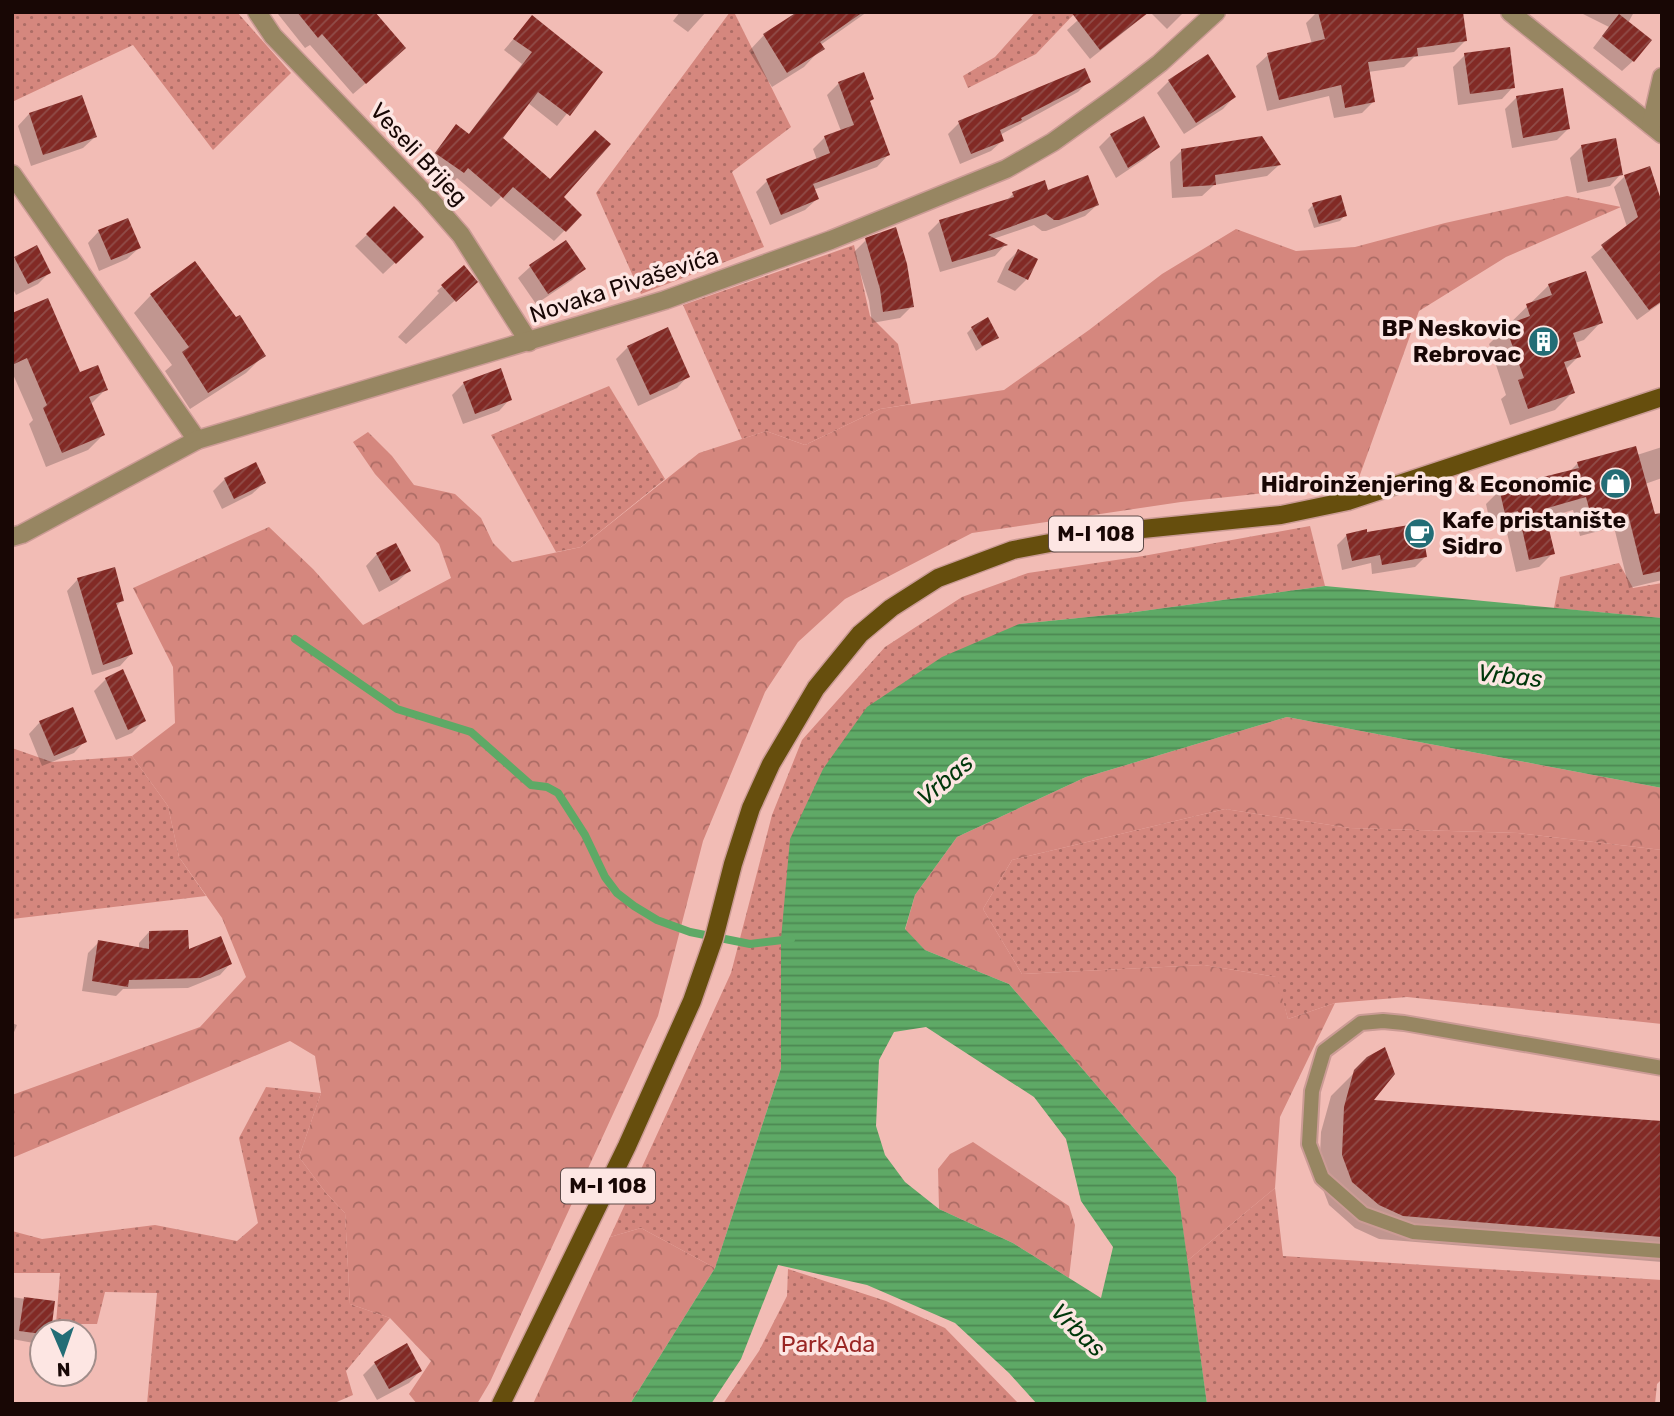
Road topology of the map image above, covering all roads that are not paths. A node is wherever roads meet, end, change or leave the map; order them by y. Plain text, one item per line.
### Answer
1 (257, 12) edge
2 (1216, 12) edge
3 (1510, 12) edge
4 (1662, 77) edge
5 (1656, 129) edge
6 (12, 174) edge
7 (529, 342) junction
8 (1662, 397) edge
9 (197, 440) junction
10 (12, 537) edge
11 (1662, 1068) edge
12 (1662, 1251) edge
13 (501, 1404) edge

1 - 7 street, Veseli Brijeg
2 - 7 street, Novaka Pivaševića
3 - 5 street
4 - 5 street
6 - 9 street
7 - 9 street, Novaka Pivaševića
8 - 13 main road, M-I 108
9 - 10 street, Novaka Pivaševića
11 - 12 lane

